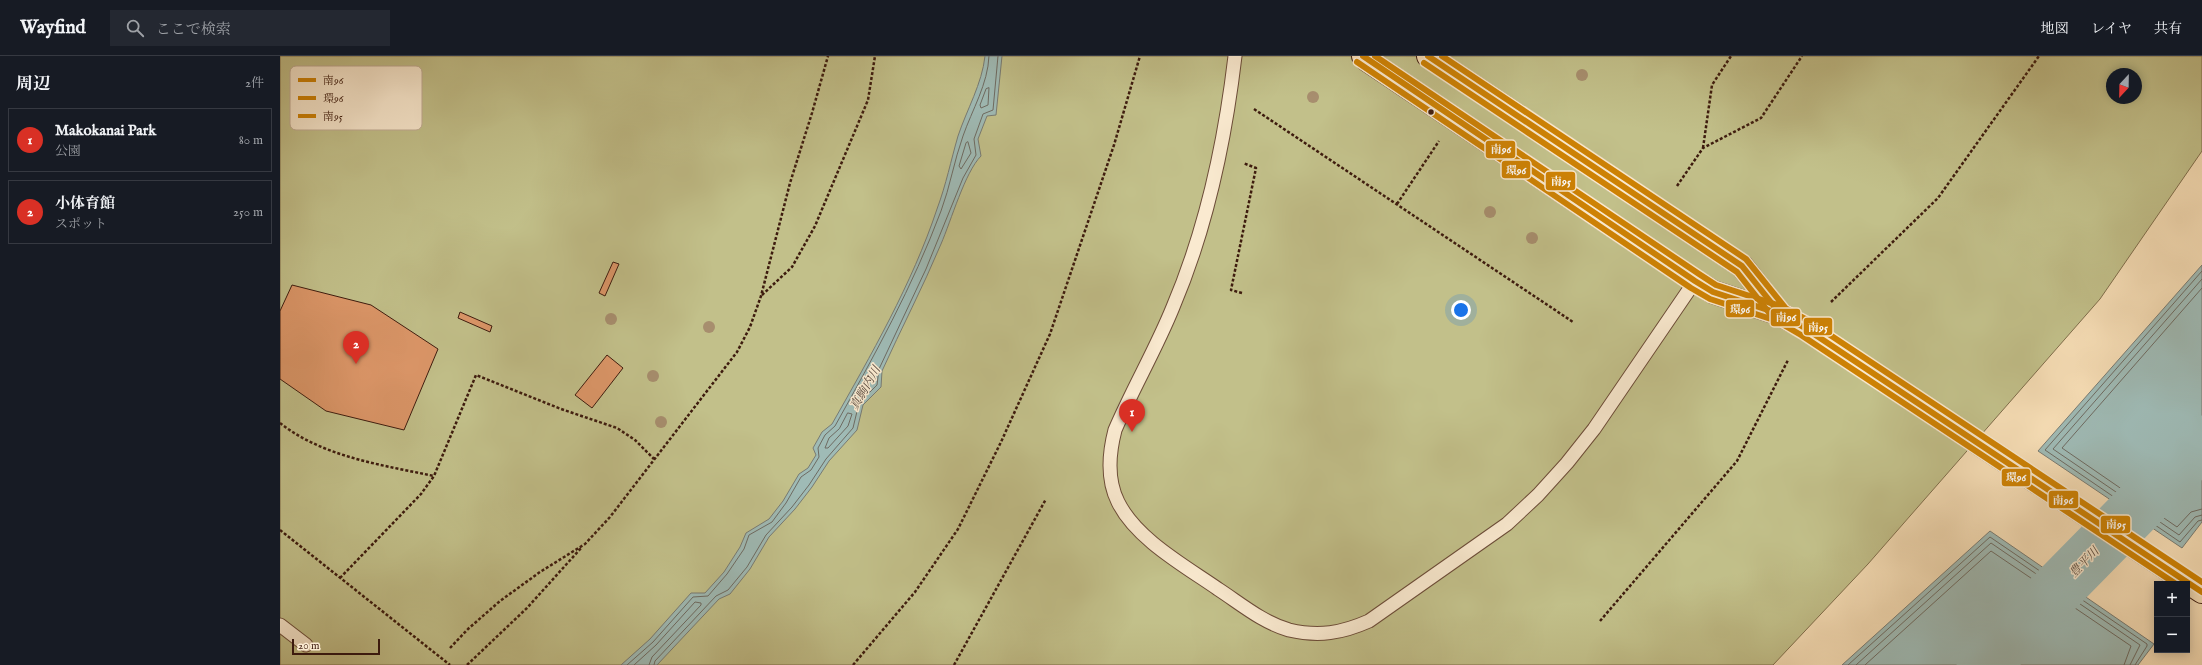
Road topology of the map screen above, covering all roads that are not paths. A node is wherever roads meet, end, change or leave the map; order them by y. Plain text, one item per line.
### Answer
1 (1235, 56) edge
2 (1363, 56) edge
3 (1428, 56) edge
4 (1695, 281) junction
5 (1780, 314) junction
6 (2202, 592) edge
7 (280, 625) edge
8 (306, 645) dead end

1 - 4 lane
2 - 4 main road
3 - 5 main road
4 - 5 main road
5 - 6 main road
7 - 8 lane

